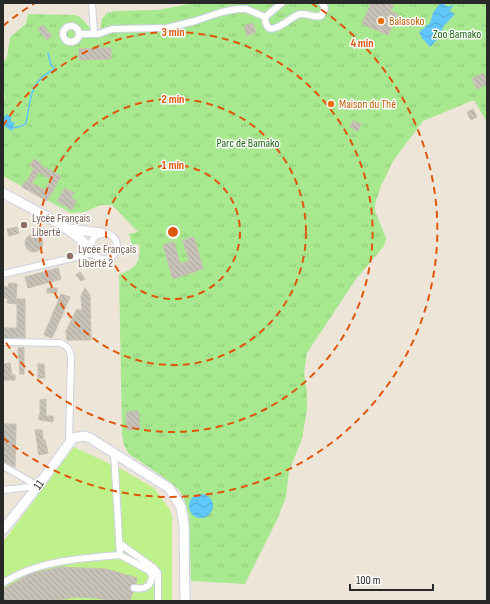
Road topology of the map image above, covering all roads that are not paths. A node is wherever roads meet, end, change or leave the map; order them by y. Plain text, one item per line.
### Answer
1 (92, 3) edge
2 (282, 3) edge
3 (322, 3) edge
4 (265, 17) junction
5 (79, 34) dead end
6 (94, 34) junction
7 (3, 193) edge
8 (66, 229) junction
9 (102, 233) junction
10 (94, 253) junction
11 (3, 274) edge
12 (3, 342) edge
13 (71, 441) junction
14 (114, 453) junction
15 (3, 466) edge
16 (38, 486) junction
17 (3, 490) edge
18 (3, 530) edge
19 (119, 543) junction
20 (120, 555) junction
21 (3, 583) edge
22 (134, 588) dead end
23 (158, 601) edge
24 (185, 601) edge

1 - 6 street
2 - 4 street
3 - 4 street
4 - 6 street
5 - 6 street
7 - 8 street
8 - 9 street
8 - 10 street
9 - 10 street
9 - 10 street
10 - 11 street
12 - 13 street
13 - 14 street
13 - 16 street, 11
14 - 19 street
14 - 24 street
15 - 16 street
16 - 17 street
16 - 18 street, 11
19 - 20 street
19 - 23 street
20 - 21 street
20 - 22 street

